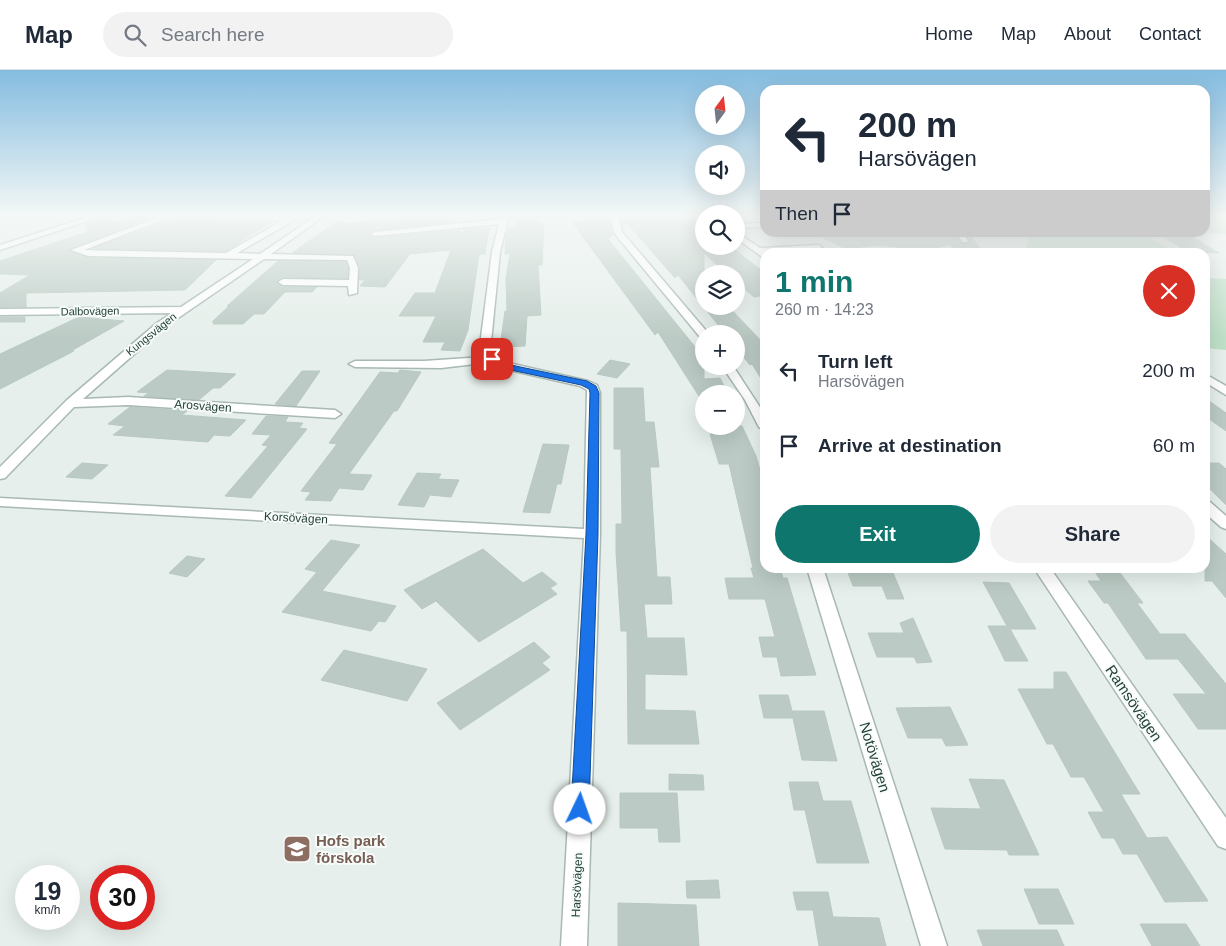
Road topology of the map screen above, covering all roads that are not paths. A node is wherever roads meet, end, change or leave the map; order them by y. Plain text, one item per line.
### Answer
1 (261, 257) edge
2 (301, 257) edge
3 (495, 257) edge
4 (639, 257) edge
5 (283, 282) dead end
6 (352, 283) junction
7 (352, 293) dead end
8 (180, 310) junction
9 (0, 312) edge
10 (696, 325) edge
11 (492, 359) junction
12 (355, 364) dead end
13 (733, 375) edge
14 (1210, 380) edge
15 (1226, 391) edge
16 (71, 403) junction
17 (335, 414) dead end
18 (760, 417) edge
19 (0, 475) edge
20 (0, 502) edge
21 (1210, 510) edge
22 (1226, 524) edge
23 (592, 534) junction
24 (818, 573) edge
25 (1045, 573) edge
26 (1226, 838) edge
27 (574, 946) edge
28 (934, 946) edge

1 - 8 street, Kungsvägen
2 - 6 street
3 - 11 street
4 - 10 street
5 - 6 street
6 - 7 street
8 - 9 street, Dalbovägen
8 - 16 street, Kungsvägen
11 - 12 street
11 - 23 street, Harsövägen
13 - 18 street
14 - 15 street
16 - 17 street, Arosvägen
16 - 19 street, Kungsvägen
20 - 23 street, Korsövägen
21 - 22 street
23 - 27 street, Harsövägen
24 - 28 street, Notövägen
25 - 26 street, Ramsövägen

